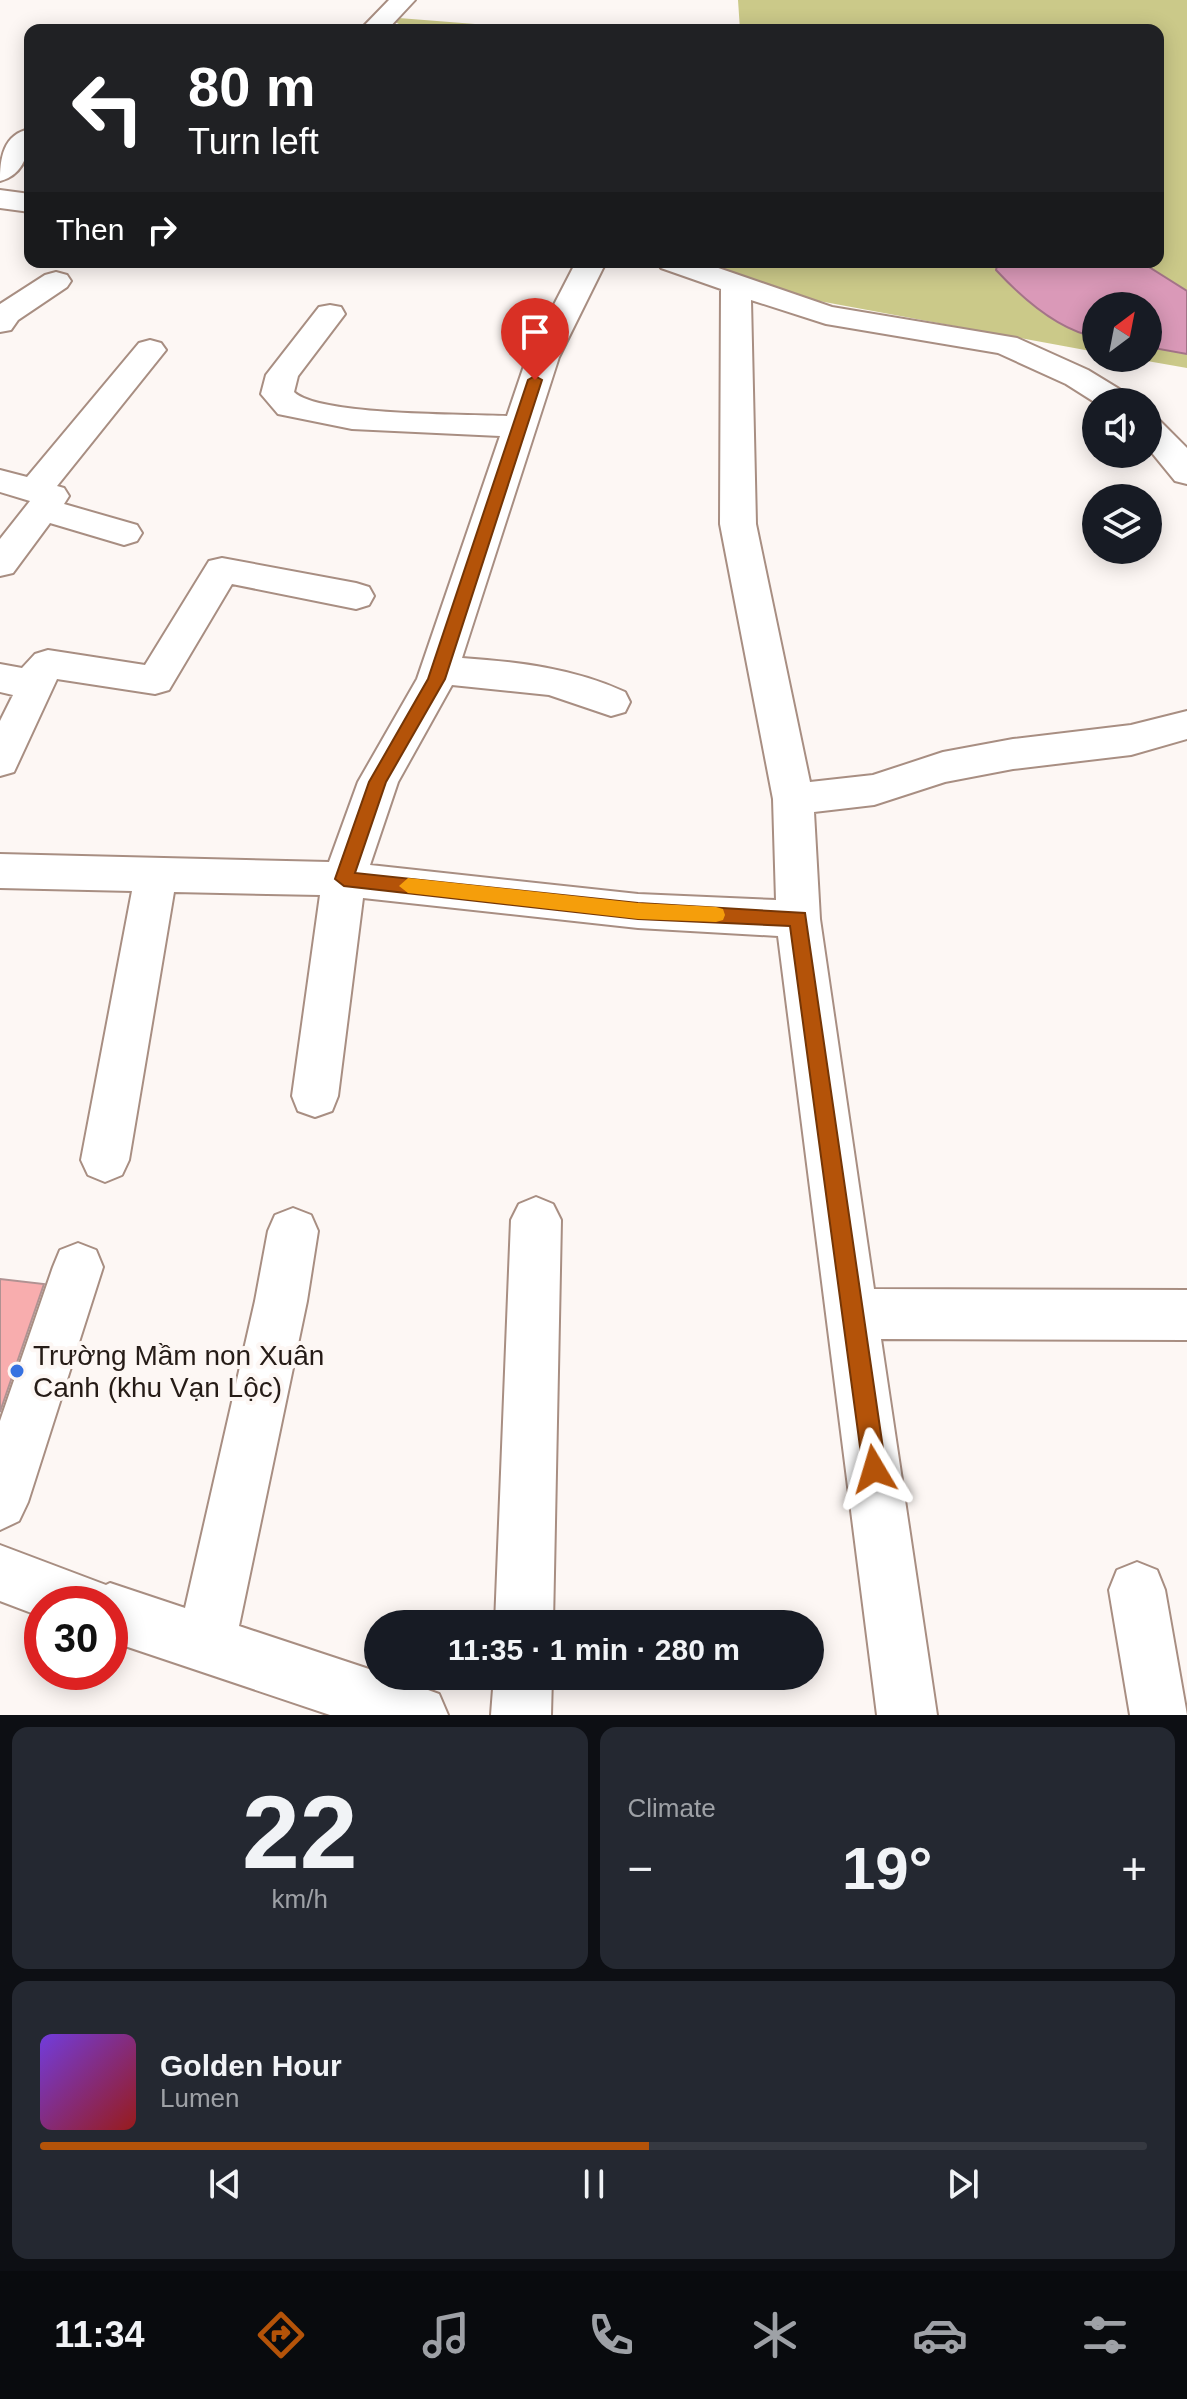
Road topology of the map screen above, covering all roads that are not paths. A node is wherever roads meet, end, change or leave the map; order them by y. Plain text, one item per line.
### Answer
1 (403, 0) edge
2 (379, 24) edge
3 (0, 134) edge
4 (24, 136) edge
5 (24, 144) edge
6 (0, 173) edge
7 (0, 199) edge
8 (24, 202) edge
9 (588, 268) edge
10 (688, 268) edge
11 (56, 281) dead end
12 (736, 286) junction
13 (330, 314) dead end
14 (2, 316) edge
15 (150, 350) dead end
16 (1095, 388) edge
17 (520, 427) junction
18 (1162, 442) edge
19 (1187, 473) edge
20 (0, 481) edge
21 (38, 500) junction
22 (124, 533) dead end
23 (0, 564) edge
24 (356, 596) dead end
25 (439, 670) junction
26 (15, 681) edge
27 (611, 702) dead end
28 (1187, 725) edge
29 (0, 761) edge
30 (793, 799) junction
31 (0, 871) edge
32 (156, 874) junction
33 (344, 879) junction
34 (798, 919) junction
35 (315, 1096) dead end
36 (105, 1160) dead end
37 (536, 1220) dead end
38 (293, 1231) dead end
39 (78, 1267) dead end
40 (854, 1314) junction
41 (1187, 1315) edge
42 (0, 1502) edge
43 (0, 1573) edge
44 (36, 1586) edge
45 (1137, 1590) dead end
46 (524, 1610) edge
47 (128, 1618) edge
48 (206, 1644) junction
49 (522, 1690) edge
50 (418, 1715) edge
51 (521, 1715) edge
52 (907, 1715) edge
53 (1160, 1715) edge

1 - 2 street
3 - 4 street
5 - 6 street
7 - 8 street
9 - 17 street
10 - 12 street
11 - 14 street
12 - 16 street
12 - 30 street
13 - 17 street
15 - 21 street
17 - 25 street
18 - 19 street
20 - 21 street
21 - 22 street
21 - 23 street
24 - 26 street
25 - 27 street
25 - 33 street
26 - 29 street
28 - 30 street
30 - 34 street
31 - 32 street
32 - 33 street
32 - 36 street
33 - 34 street
33 - 35 street
34 - 40 street
37 - 46 street
38 - 48 street
39 - 42 street
40 - 41 street
40 - 52 street
43 - 44 street
45 - 53 street
47 - 48 street
48 - 50 street
49 - 51 street

